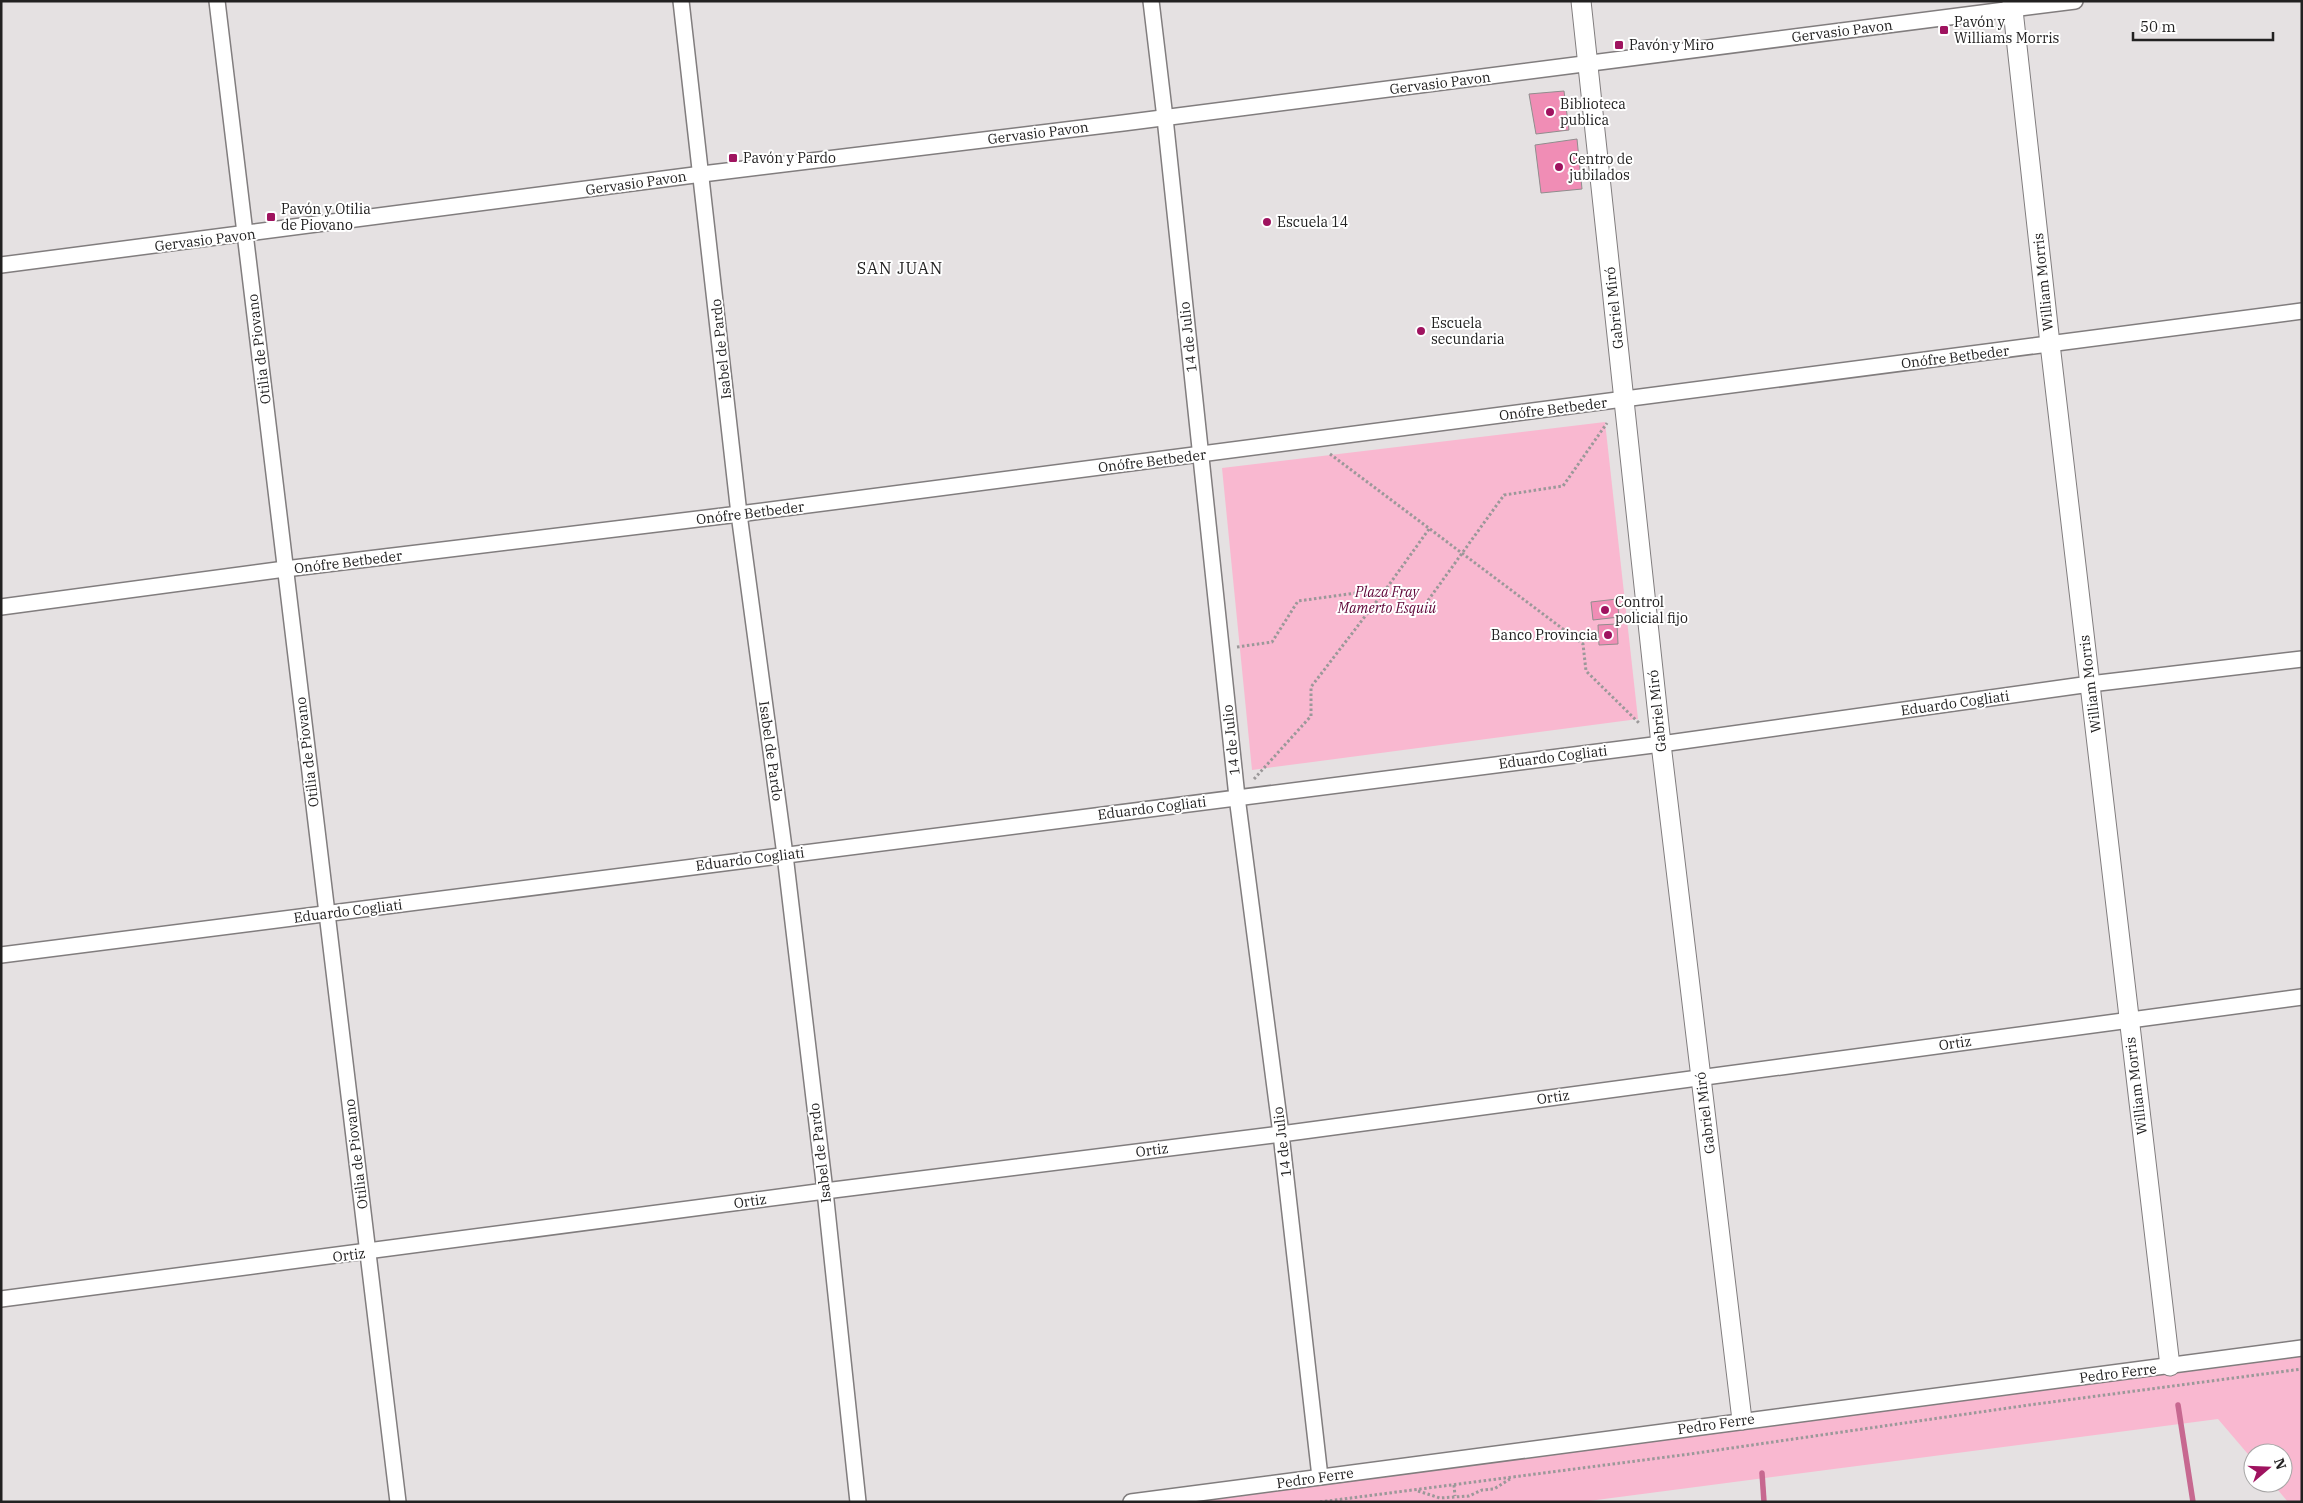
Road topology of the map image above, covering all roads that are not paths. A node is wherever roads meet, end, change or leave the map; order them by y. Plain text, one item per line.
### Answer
1 (217, 1) edge
2 (681, 1) edge
3 (1151, 1) edge
4 (1580, 1) edge
5 (2075, 1) edge
6 (2013, 5) edge
7 (1587, 64) junction
8 (1165, 118) junction
9 (702, 174) junction
10 (245, 235) junction
11 (1, 266) edge
12 (2302, 311) edge
13 (2050, 344) junction
14 (1624, 400) junction
15 (1201, 455) junction
16 (739, 514) junction
17 (285, 569) junction
18 (1, 607) edge
19 (2302, 659) edge
20 (2090, 684) junction
21 (1660, 744) junction
22 (1237, 797) junction
23 (785, 855) junction
24 (327, 914) junction
25 (1, 955) edge
26 (2302, 997) edge
27 (2128, 1019) junction
28 (1701, 1078) junction
29 (1281, 1134) junction
30 (825, 1191) junction
31 (368, 1252) junction
32 (1, 1299) edge
33 (2302, 1348) edge
34 (2170, 1366) junction
35 (1742, 1420) junction
36 (1320, 1477) junction
37 (398, 1502) edge
38 (858, 1502) edge
39 (1131, 1502) edge

1 - 10 street, Otilia de Piovano
2 - 9 street, Isabel de Pardo
3 - 8 street, 14 de Julio
4 - 7 street, Gabriel Miró
5 - 6 street, Gervasio Pavon
6 - 7 street, Gervasio Pavon
6 - 13 street, William Morris
7 - 8 street, Gervasio Pavon
7 - 14 street, Gabriel Miró
8 - 9 street, Gervasio Pavon
8 - 15 street, 14 de Julio
9 - 10 street, Gervasio Pavon
9 - 16 street, Isabel de Pardo
10 - 11 street, Gervasio Pavon
10 - 17 street, Otilia de Piovano
12 - 13 street, Onófre Betbeder
13 - 14 street, Onófre Betbeder
13 - 20 street, William Morris
14 - 15 street, Onófre Betbeder
14 - 21 street, Gabriel Miró
15 - 16 street, Onófre Betbeder
15 - 22 street, 14 de Julio
16 - 17 street, Onófre Betbeder
16 - 23 street, Isabel de Pardo
17 - 18 street, Onófre Betbeder
17 - 24 street, Otilia de Piovano
19 - 20 street, Eduardo Cogliati
20 - 21 street, Eduardo Cogliati
20 - 27 street, William Morris
21 - 22 street, Eduardo Cogliati
21 - 28 street, Gabriel Miró
22 - 23 street, Eduardo Cogliati
22 - 29 street, 14 de Julio
23 - 24 street, Eduardo Cogliati
23 - 30 street, Isabel de Pardo
24 - 25 street, Eduardo Cogliati
24 - 31 street, Otilia de Piovano
26 - 27 street, Ortiz
27 - 28 street, Ortiz
27 - 34 street, William Morris
28 - 29 street, Ortiz
28 - 35 street, Gabriel Miró
29 - 30 street, Ortiz
29 - 36 street, 14 de Julio
30 - 31 street, Ortiz
30 - 38 street, Isabel de Pardo
31 - 32 street, Ortiz
31 - 37 street, Otilia de Piovano
33 - 34 street, Pedro Ferre
34 - 35 street, Pedro Ferre
35 - 36 street, Pedro Ferre
36 - 39 street, Pedro Ferre

